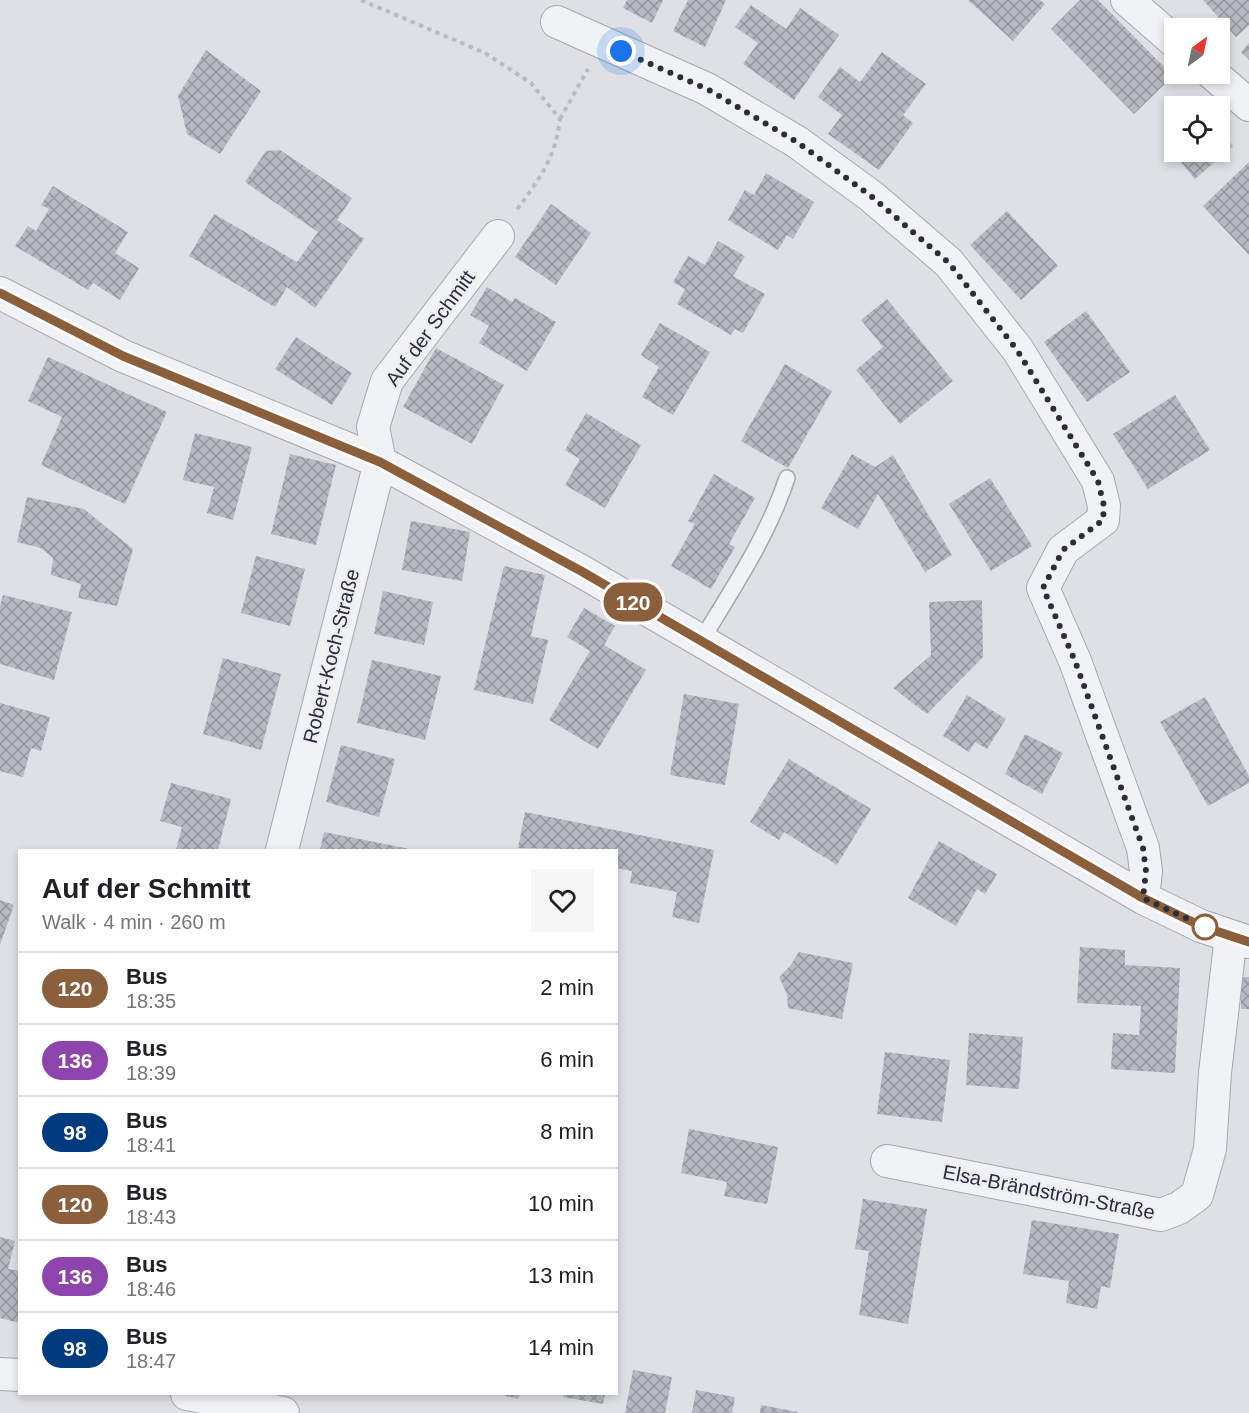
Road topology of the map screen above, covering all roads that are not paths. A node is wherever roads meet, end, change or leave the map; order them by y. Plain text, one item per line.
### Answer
1 (1127, 0) edge
2 (557, 22) dead end
3 (1164, 32) edge
4 (1225, 84) edge
5 (1249, 105) edge
6 (498, 236) road end
7 (0, 293) edge
8 (380, 462) junction
9 (787, 478) dead end
10 (701, 642) junction
11 (282, 849) edge
12 (1143, 898) junction
13 (1240, 939) edge
14 (887, 1161) dead end
15 (0, 1374) edge
16 (18, 1375) edge
17 (193, 1395) edge
18 (283, 1413) edge

1 - 3 street
2 - 12 street
4 - 5 street
6 - 8 street, Auf der Schmitt
7 - 8 street
8 - 10 street
8 - 11 street, Robert-Koch-Straße
9 - 10 lane
10 - 12 street
12 - 13 street
13 - 14 street, Elsa-Brändström-Straße
15 - 16 street
17 - 18 street

